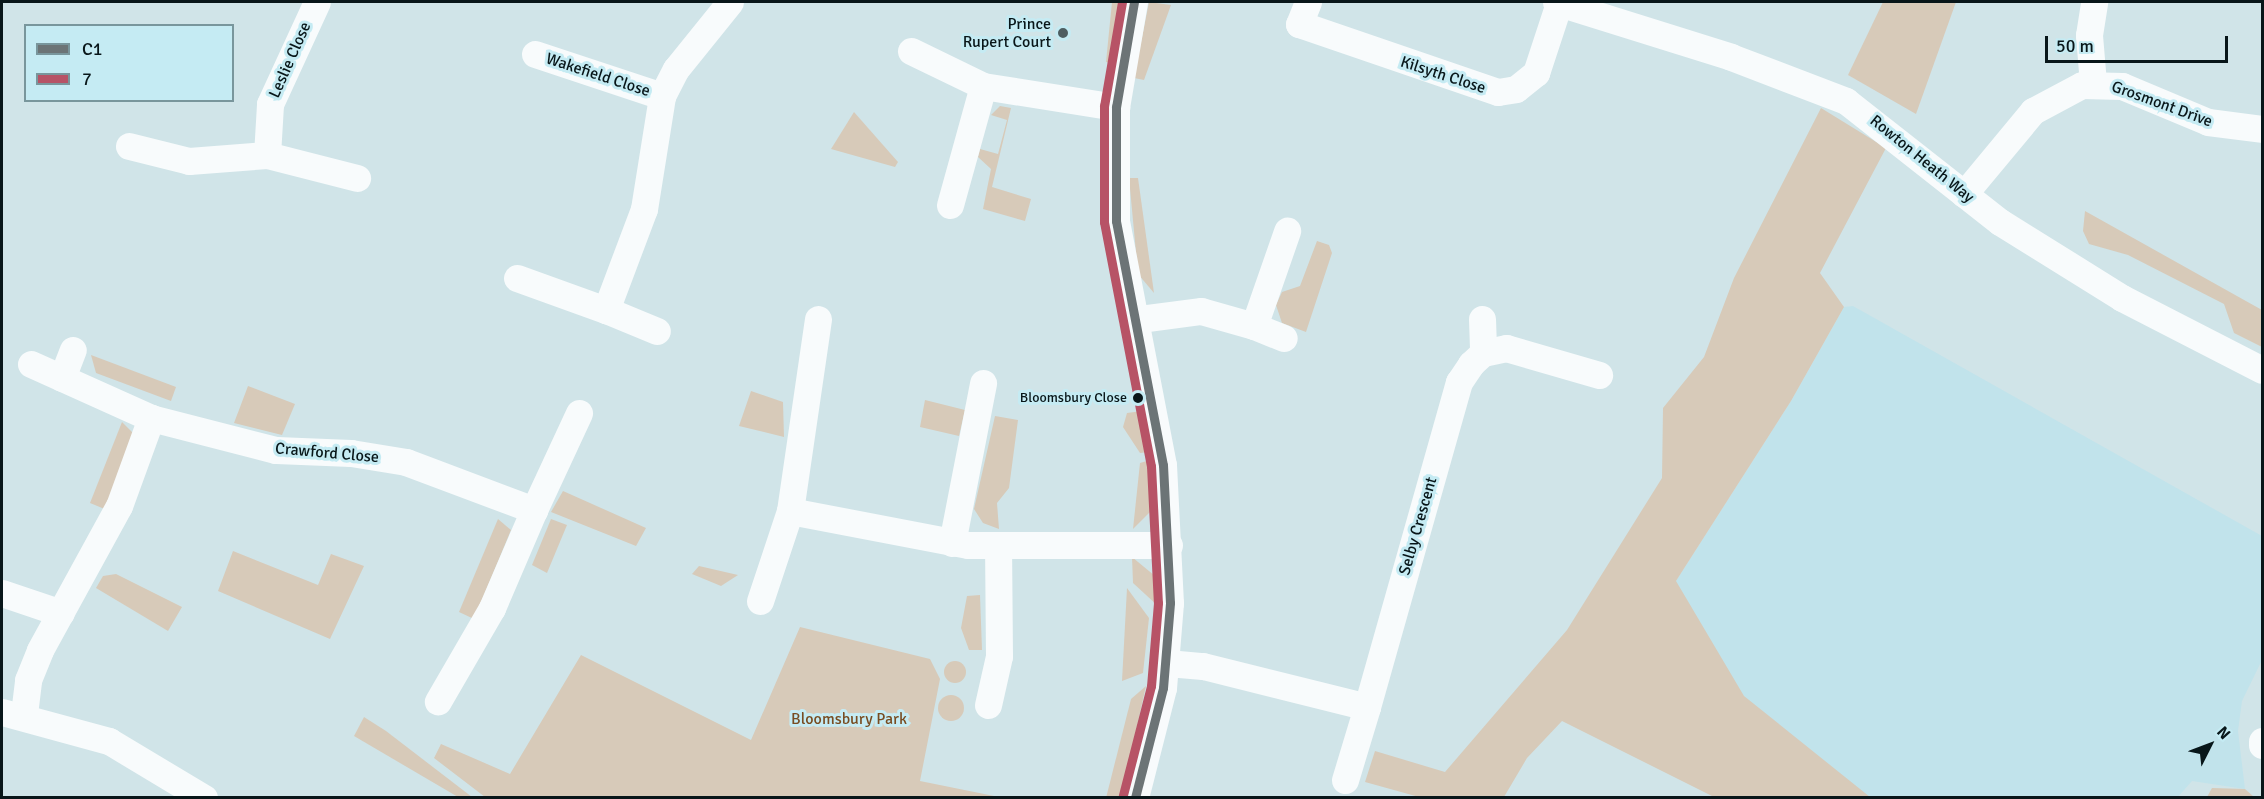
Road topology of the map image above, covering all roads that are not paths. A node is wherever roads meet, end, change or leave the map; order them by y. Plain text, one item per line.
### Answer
1 (316, 2) edge
2 (730, 2) edge
3 (1134, 2) edge
4 (1308, 2) edge
5 (1558, 2) edge
6 (2094, 2) edge
7 (911, 51) dead end
8 (535, 54) dead end
9 (2093, 82) junction
10 (983, 86) junction
11 (662, 96) junction
12 (1116, 107) junction
13 (2262, 129) edge
14 (129, 146) dead end
15 (267, 155) junction
16 (357, 178) dead end
17 (1964, 194) junction
18 (950, 205) dead end
19 (1287, 231) dead end
20 (517, 278) dead end
21 (606, 310) junction
22 (1482, 318) dead end
23 (818, 320) dead end
24 (1132, 320) junction
25 (1254, 327) junction
26 (657, 331) dead end
27 (1284, 338) dead end
28 (73, 350) dead end
29 (1483, 353) junction
30 (31, 364) dead end
31 (2262, 370) edge
32 (1599, 375) dead end
33 (62, 378) junction
34 (983, 383) dead end
35 (579, 413) dead end
36 (151, 418) junction
37 (534, 510) junction
38 (790, 511) junction
39 (952, 543) junction
40 (1169, 545) junction
41 (998, 547) junction
42 (2, 593) edge
43 (760, 601) dead end
44 (61, 613) junction
45 (1167, 663) junction
46 (438, 701) dead end
47 (988, 705) dead end
48 (1366, 707) junction
49 (13, 713) edge
50 (1345, 780) dead end
51 (204, 798) edge
52 (1135, 798) edge

1 - 15 street, Leslie Close
2 - 11 street, Wakefield Close
3 - 12 street
4 - 5 street, Kilsyth Close
5 - 17 street, Rowton Heath Way
6 - 9 street
7 - 10 street
8 - 11 street, Wakefield Close
9 - 13 street, Grosmont Drive
9 - 17 street, Grosmont Drive
10 - 12 street
10 - 18 street
11 - 21 street, Wakefield Close
12 - 24 street
14 - 15 street
15 - 16 street
17 - 31 street, Rowton Heath Way
19 - 25 street
20 - 21 street
21 - 26 street
22 - 29 street
23 - 38 street
24 - 25 street
24 - 40 street
25 - 27 street
28 - 33 street
29 - 32 street
29 - 48 street, Selby Crescent
30 - 33 street, Crawford Close
33 - 36 street, Crawford Close
34 - 39 street
35 - 37 street
36 - 37 street, Crawford Close
36 - 44 street
37 - 46 street
38 - 39 street
38 - 43 street
39 - 41 street
40 - 41 street
40 - 45 street
41 - 47 street
42 - 44 street
44 - 49 street
45 - 48 street
45 - 52 street
48 - 50 street, Selby Crescent
49 - 51 street

